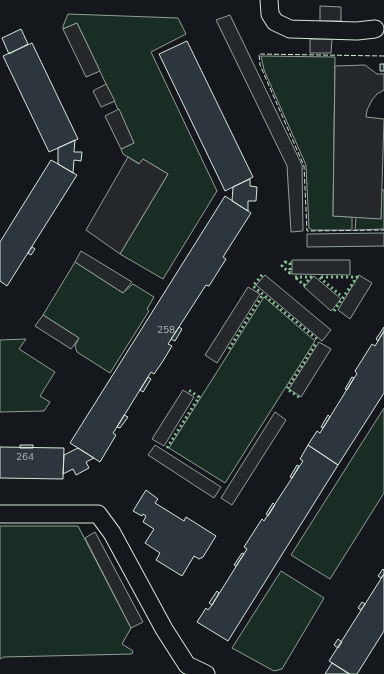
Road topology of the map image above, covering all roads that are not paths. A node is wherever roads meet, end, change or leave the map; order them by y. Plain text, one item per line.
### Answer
1 (269, 0) edge
2 (375, 29) dead end
3 (0, 514) edge
4 (206, 674) edge

1 - 2 street
3 - 4 street

